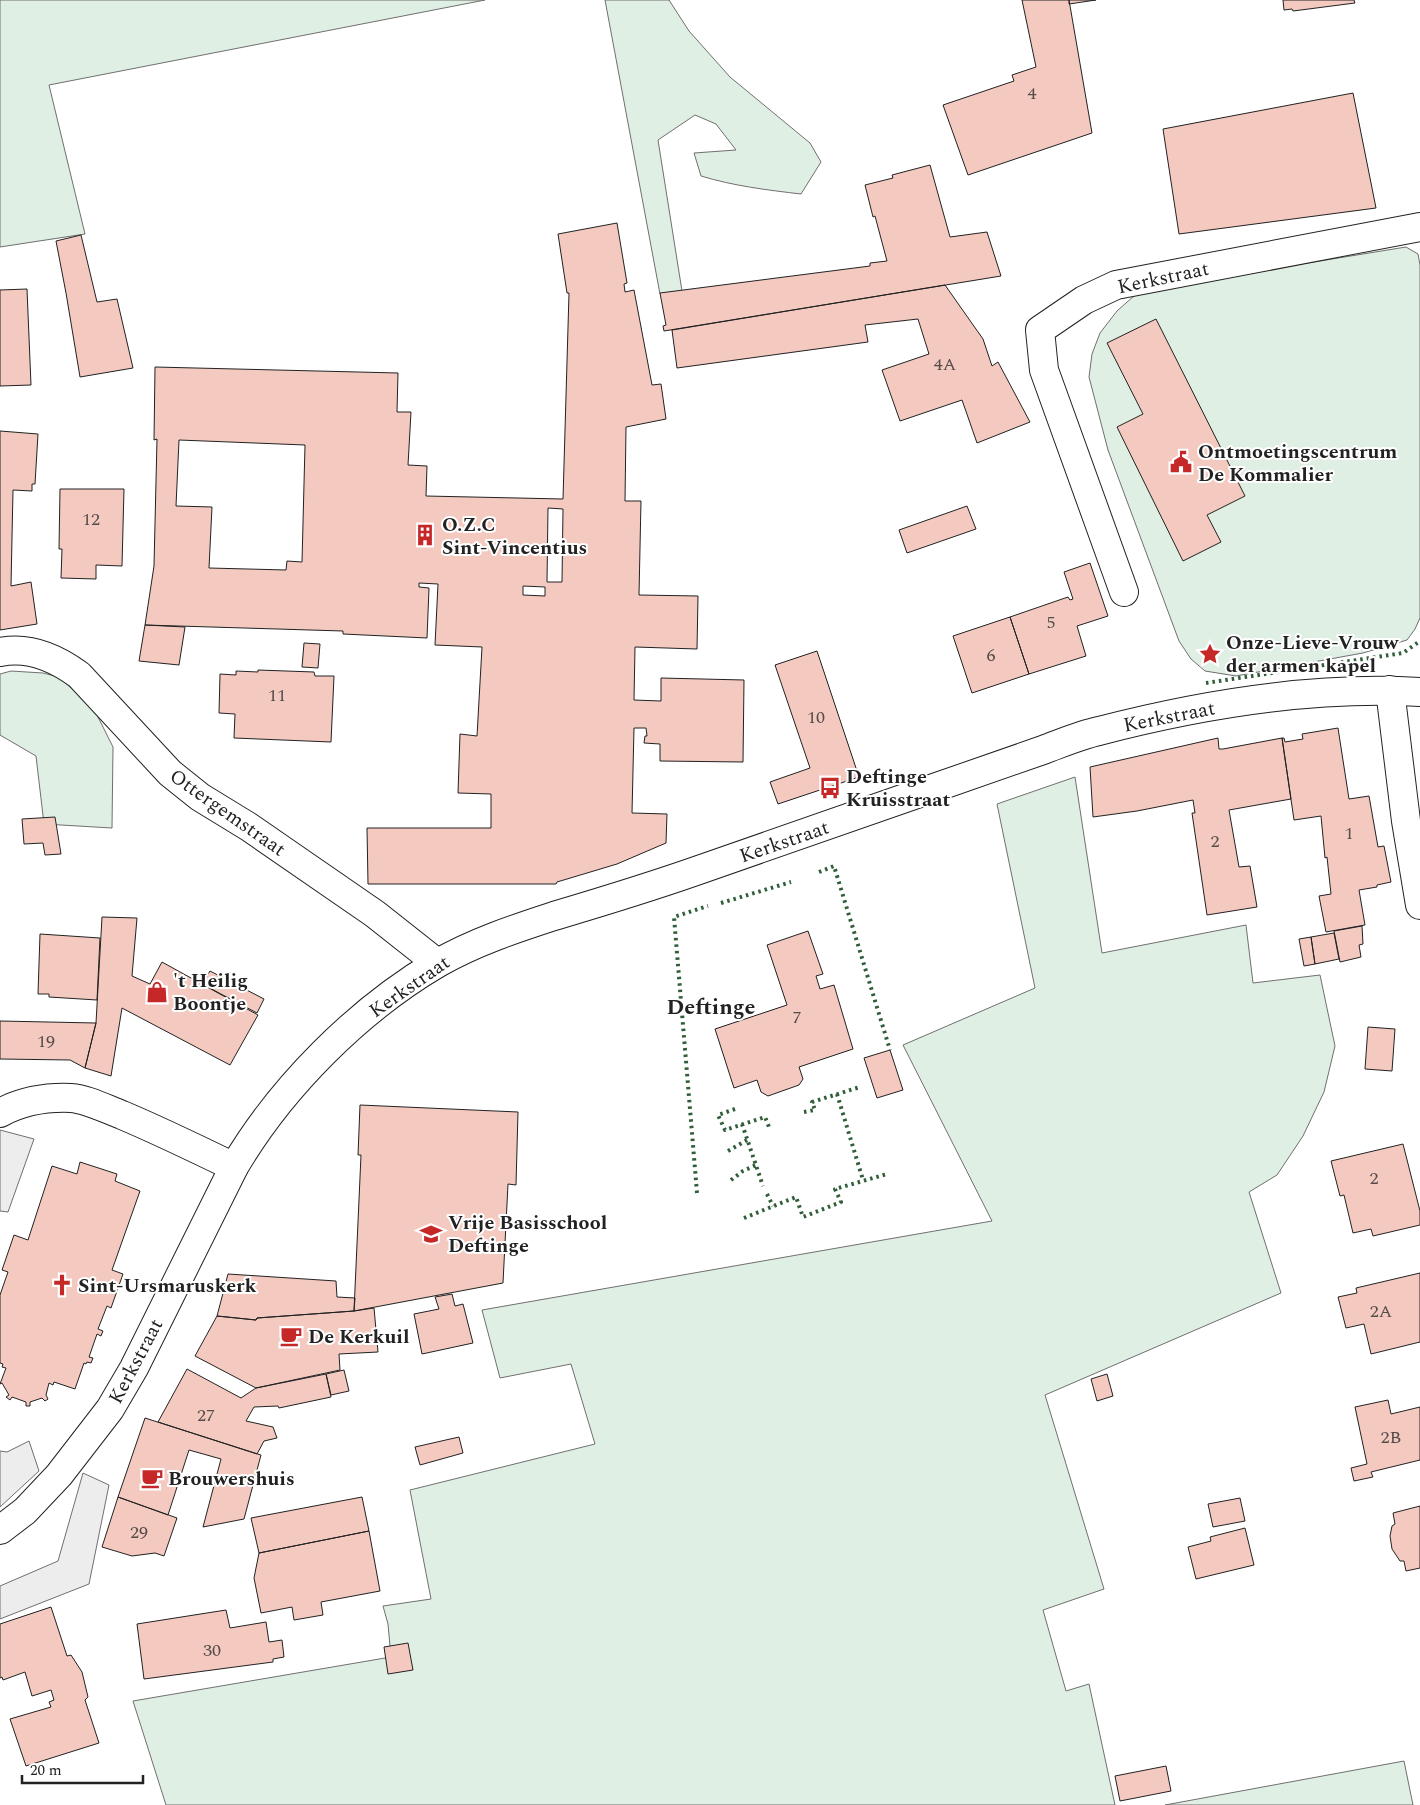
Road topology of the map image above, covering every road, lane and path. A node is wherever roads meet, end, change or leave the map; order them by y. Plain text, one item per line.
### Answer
1 (1420, 227) edge
2 (1124, 592) dead end
3 (0, 652) edge
4 (1390, 690) junction
5 (1420, 692) edge
6 (1420, 905) edge
7 (438, 963) junction
8 (0, 1113) edge
9 (234, 1167) junction
10 (0, 1530) edge

1 - 2 street, Kerkstraat
3 - 7 street, Ottergemstraat
4 - 5 street, Kerkstraat
4 - 6 street
4 - 7 street, Kerkstraat
7 - 9 street, Kerkstraat
8 - 9 street
9 - 10 street, Kerkstraat

